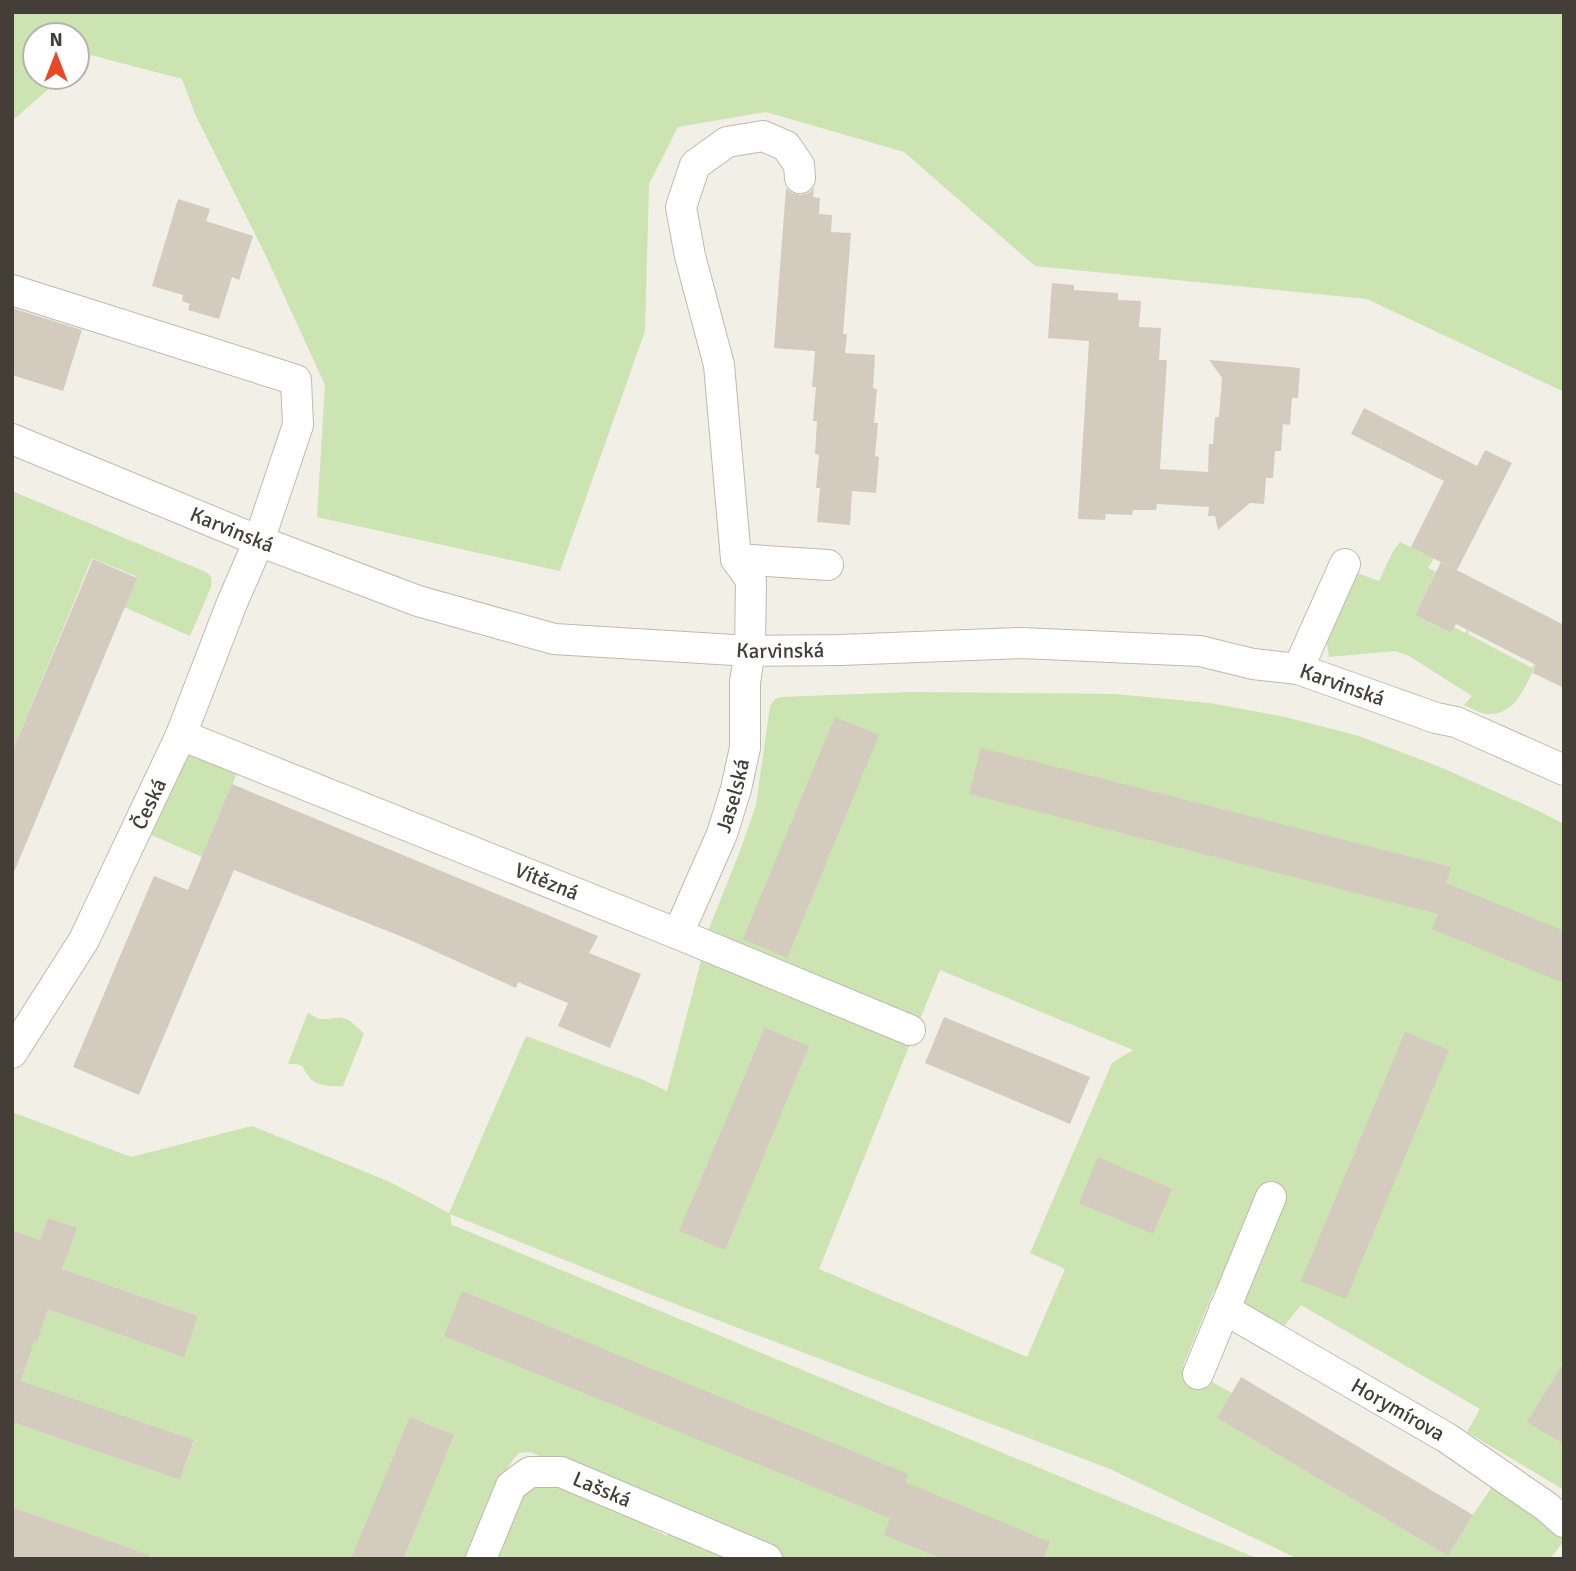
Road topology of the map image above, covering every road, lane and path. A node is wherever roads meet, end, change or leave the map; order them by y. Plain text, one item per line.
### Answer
1 (800, 178) dead end
2 (12, 290) edge
3 (12, 439) edge
4 (259, 541) junction
5 (736, 559) junction
6 (1345, 564) dead end
7 (828, 565) dead end
8 (750, 651) junction
9 (1298, 669) junction
10 (181, 735) junction
11 (1564, 770) edge
12 (678, 934) junction
13 (910, 1030) dead end
14 (12, 1053) edge
15 (1271, 1197) dead end
16 (1224, 1309) junction
17 (1198, 1374) dead end
18 (1564, 1522) edge
19 (481, 1559) edge
20 (766, 1559) edge

1 - 5 street
2 - 4 street, Česká
3 - 4 street, Karvinská
4 - 8 street, Karvinská
4 - 10 street, Česká
5 - 7 street
5 - 8 street, Jaselská
6 - 9 street
8 - 9 street, Karvinská
8 - 12 street, Jaselská
9 - 11 street, Karvinská
10 - 12 street, Vítězná
10 - 14 street, Česká
12 - 13 street, Vítězná
15 - 16 street
16 - 17 street
16 - 18 street, Horymírova
19 - 20 street, Lašská

